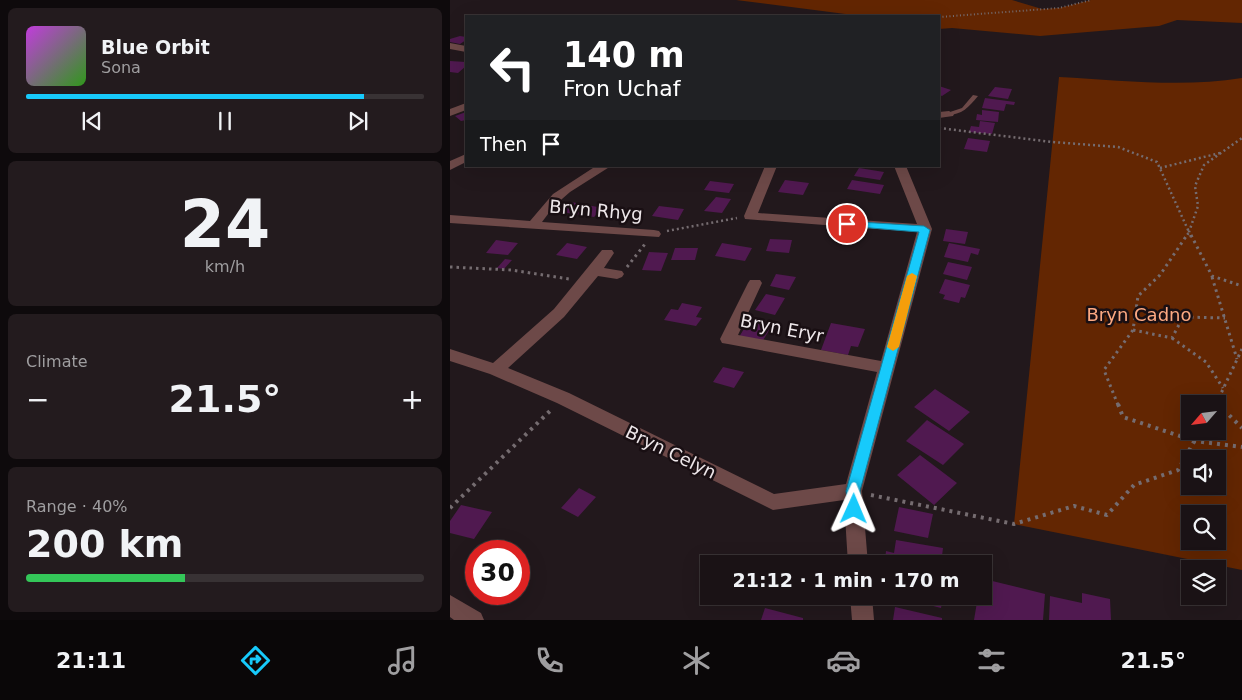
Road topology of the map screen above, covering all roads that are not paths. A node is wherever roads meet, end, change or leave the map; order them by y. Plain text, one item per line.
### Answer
1 (450, 46) edge
2 (465, 49) edge
3 (975, 96) dead end
4 (465, 106) edge
5 (450, 113) edge
6 (944, 114) edge
7 (465, 158) edge
8 (450, 166) edge
9 (604, 167) edge
10 (771, 167) edge
11 (900, 167) edge
12 (450, 219) edge
13 (534, 224) junction
14 (924, 230) junction
15 (652, 234) road end
16 (606, 253) dead end
17 (617, 274) road end
18 (590, 276) junction
19 (755, 283) dead end
20 (450, 355) edge
21 (887, 368) junction
22 (496, 370) junction
23 (853, 491) junction
24 (857, 555) edge
25 (450, 605) edge
26 (862, 605) edge
27 (473, 620) edge
28 (863, 620) edge

1 - 2 street
3 - 6 lane
4 - 5 street
7 - 8 street
9 - 13 street, Bryn Rhyg
10 - 14 street
11 - 14 street
12 - 13 street, Bryn Rhyg
13 - 15 street, Bryn Rhyg
14 - 21 street
16 - 18 street
17 - 18 street
18 - 22 street
19 - 21 street, Bryn Eryr
20 - 22 street, Bryn Celyn
21 - 23 street
22 - 23 street, Bryn Celyn
23 - 24 street
25 - 27 street
26 - 28 street

